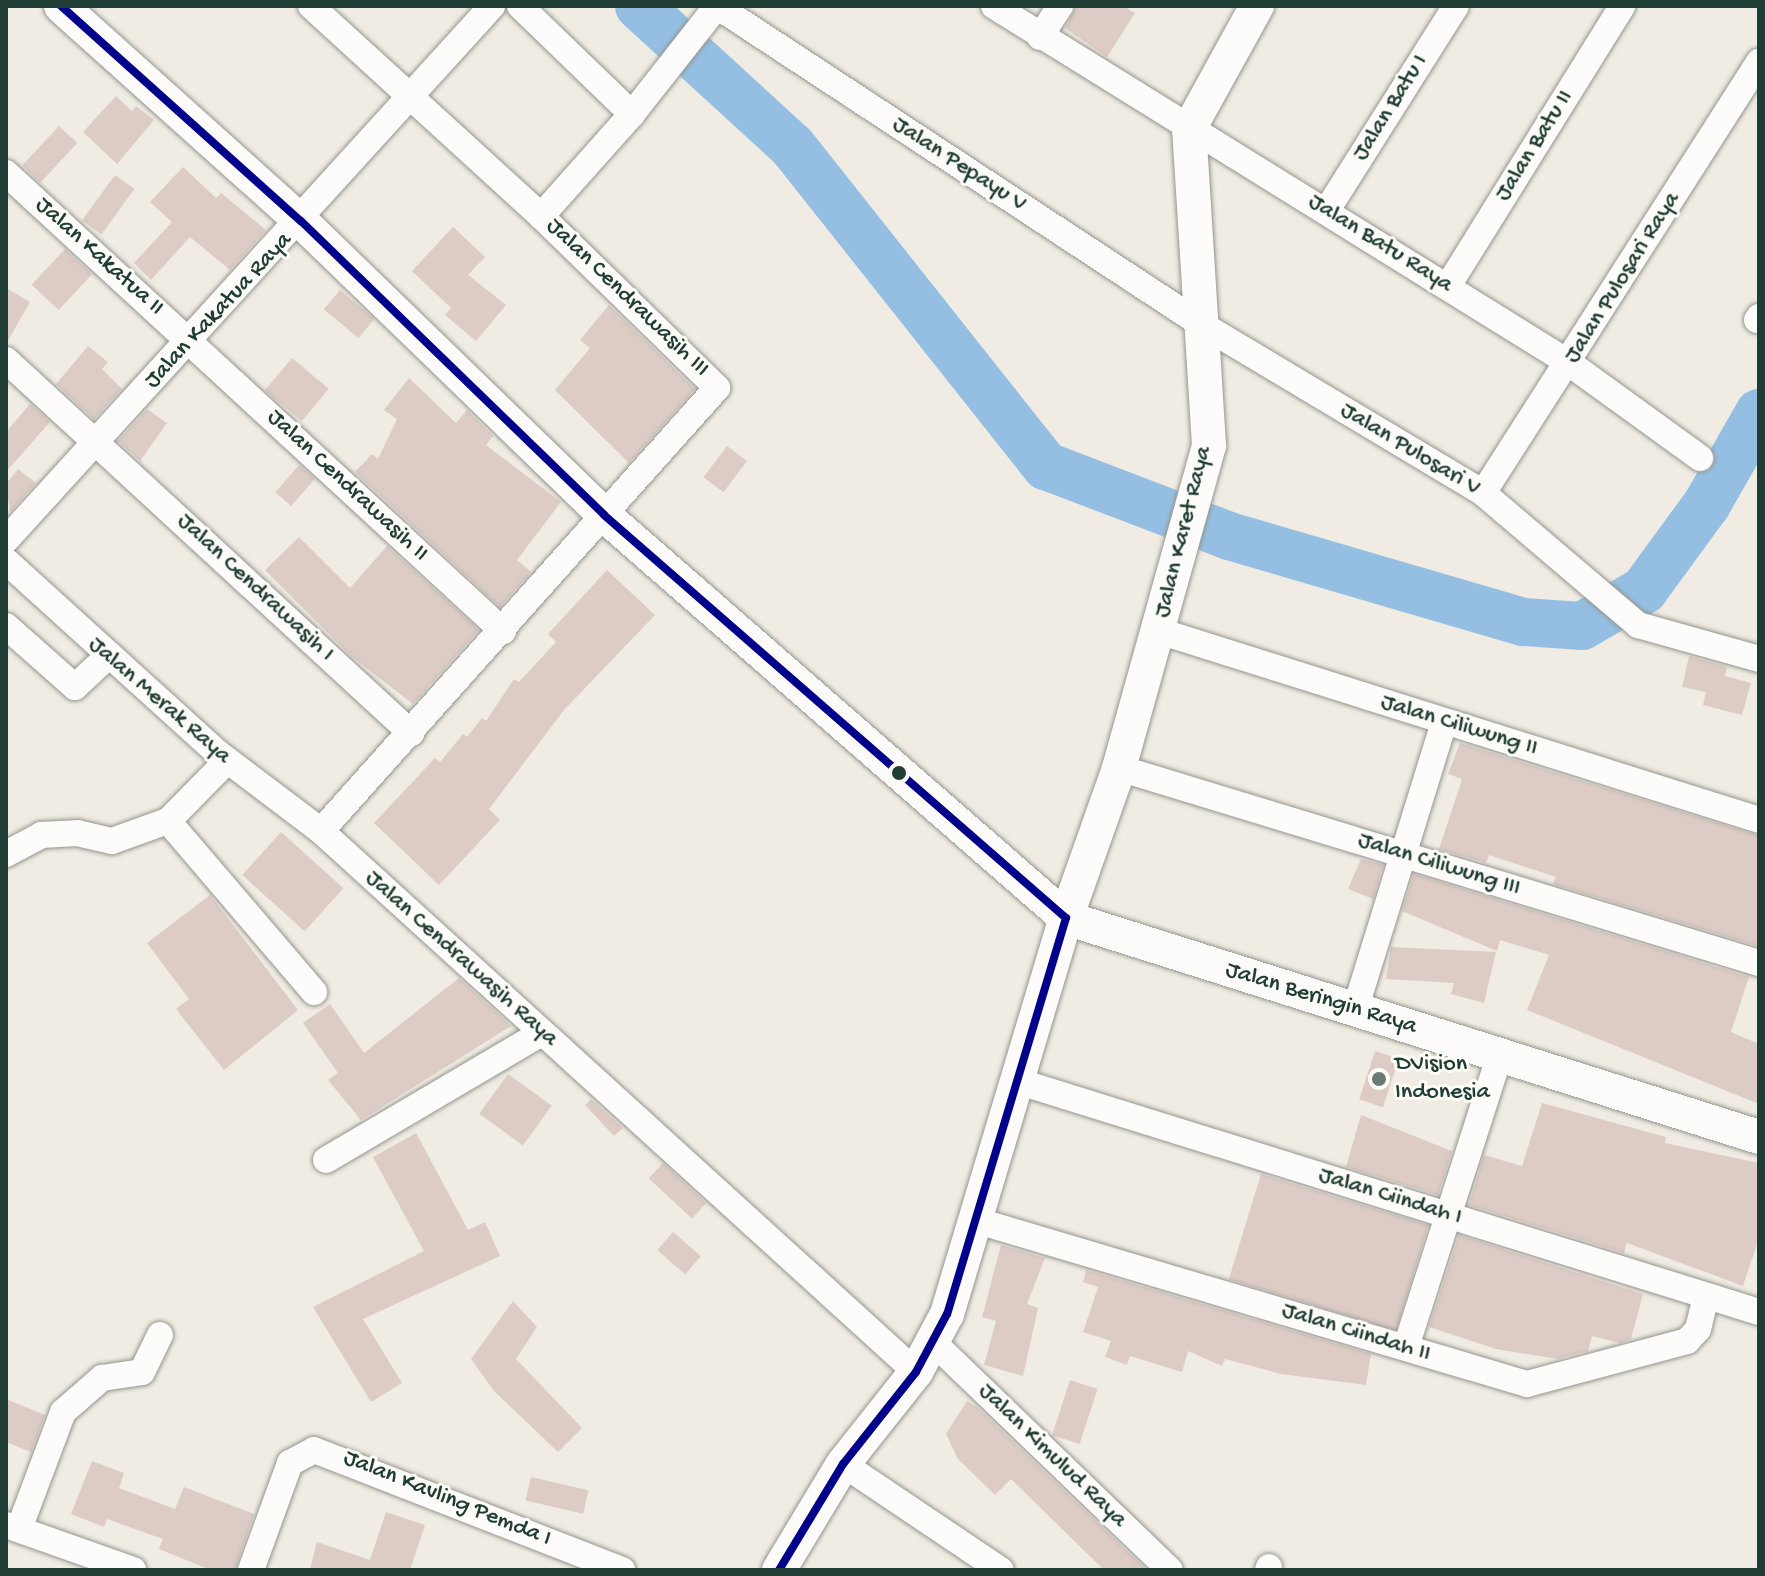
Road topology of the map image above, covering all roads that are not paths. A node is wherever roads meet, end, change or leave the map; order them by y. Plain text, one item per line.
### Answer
1 (61, 6) edge
2 (311, 6) edge
3 (492, 6) edge
4 (520, 6) edge
5 (717, 6) edge
6 (994, 6) edge
7 (1060, 6) edge
8 (1257, 6) edge
9 (1456, 6) edge
10 (1622, 6) edge
11 (1040, 37) junction
12 (1759, 62) edge
13 (409, 96) junction
14 (632, 114) junction
15 (1189, 129) junction
16 (6, 173) edge
17 (1327, 210) junction
18 (541, 216) junction
19 (301, 221) junction
20 (1448, 286) junction
21 (1201, 324) junction
22 (191, 341) junction
23 (6, 360) edge
24 (1569, 363) junction
25 (99, 442) junction
26 (1700, 458) dead end
27 (1483, 493) junction
28 (604, 515) junction
29 (6, 540) edge
30 (6, 561) edge
31 (6, 626) edge
32 (503, 631) junction
33 (1159, 631) junction
34 (107, 657) junction
35 (1759, 659) edge
36 (1444, 722) junction
37 (411, 733) junction
38 (227, 761) junction
39 (1119, 768) junction
40 (1759, 820) edge
41 (168, 821) junction
42 (321, 831) junction
43 (6, 854) edge
44 (1404, 855) junction
45 (1066, 918) junction
46 (1759, 963) edge
47 (314, 992) dead end
48 (1355, 1010) junction
49 (542, 1033) junction
50 (1500, 1055) junction
51 (1020, 1082) junction
52 (1759, 1137) edge
53 (326, 1160) dead end
54 (1447, 1215) junction
55 (978, 1221) junction
56 (1706, 1298) junction
57 (1759, 1312) edge
58 (160, 1335) dead end
59 (934, 1343) junction
60 (1406, 1347) junction
61 (916, 1372) junction
62 (843, 1464) junction
63 (12, 1527) edge
64 (133, 1570) edge
65 (251, 1570) edge
66 (622, 1570) edge
67 (779, 1570) edge
68 (1001, 1570) edge
69 (1170, 1570) edge

1 - 19 street
2 - 13 street, Jalan Cendrawasih III
3 - 13 street, Jalan Kakatua Raya
4 - 14 street
5 - 14 street
5 - 21 street, Jalan Pepayu V
6 - 11 street, Jalan Batu Raya
7 - 11 street
8 - 15 street
9 - 17 street, Jalan Batu I
10 - 20 street, Jalan Batu II
11 - 15 street, Jalan Batu Raya
12 - 24 street, Jalan Pulosari Raya
13 - 18 street, Jalan Cendrawasih III
13 - 19 street, Jalan Kakatua Raya
14 - 18 street
15 - 17 street, Jalan Batu Raya
15 - 21 street, Jalan Karet Raya
16 - 22 street, Jalan Kakatua II
17 - 20 street, Jalan Batu Raya
18 - 28 street, Jalan Cendrawasih III
19 - 22 street, Jalan Kakatua Raya
19 - 28 street
20 - 24 street, Jalan Batu Raya
21 - 27 street, Jalan Pulosari V
21 - 33 street, Jalan Karet Raya
22 - 25 street, Jalan Kakatua Raya
22 - 32 street, Jalan Cendrawasih II
23 - 25 street, Jalan Cendrawasih I
24 - 26 street, Jalan Batu Raya
24 - 27 street, Jalan Pulosari Raya
25 - 29 street, Jalan Kakatua Raya
25 - 37 street, Jalan Cendrawasih I
27 - 35 street, Jalan Pulosari V
28 - 32 street
28 - 45 street
30 - 34 street, Jalan Merak Raya
31 - 34 street
32 - 37 street
33 - 36 street, Jalan Ciliwung II
33 - 39 street, Jalan Karet Raya
34 - 38 street, Jalan Merak Raya
36 - 40 street, Jalan Ciliwung II
36 - 44 street
37 - 42 street
38 - 41 street
38 - 42 street, Jalan Merak Raya
39 - 44 street, Jalan Ciliwung III
39 - 45 street, Jalan Karet Raya
41 - 43 street
41 - 47 street
42 - 49 street, Jalan Cendrawasih Raya
44 - 46 street, Jalan Ciliwung III
44 - 48 street
45 - 48 street, Jalan Beringin Raya
45 - 51 street, Jalan Karet Raya
48 - 50 street, Jalan Beringin Raya
49 - 53 street
49 - 61 street, Jalan Cendrawasih Raya
50 - 52 street, Jalan Beringin Raya
50 - 54 street
51 - 54 street, Jalan Ciindah I
51 - 55 street, Jalan Karet Raya
54 - 56 street, Jalan Ciindah I
54 - 60 street
55 - 59 street, Jalan Karet Raya
55 - 60 street, Jalan Ciindah II
56 - 57 street, Jalan Ciindah I
56 - 60 street, Jalan Ciindah II
58 - 63 street
59 - 61 street, Jalan Karet Raya
59 - 69 street, Jalan Kimulud Raya
61 - 62 street, Jalan Karet Raya
62 - 67 street, Jalan Karet Raya
62 - 68 street
63 - 64 street
65 - 66 street, Jalan Kavling Pemda I

